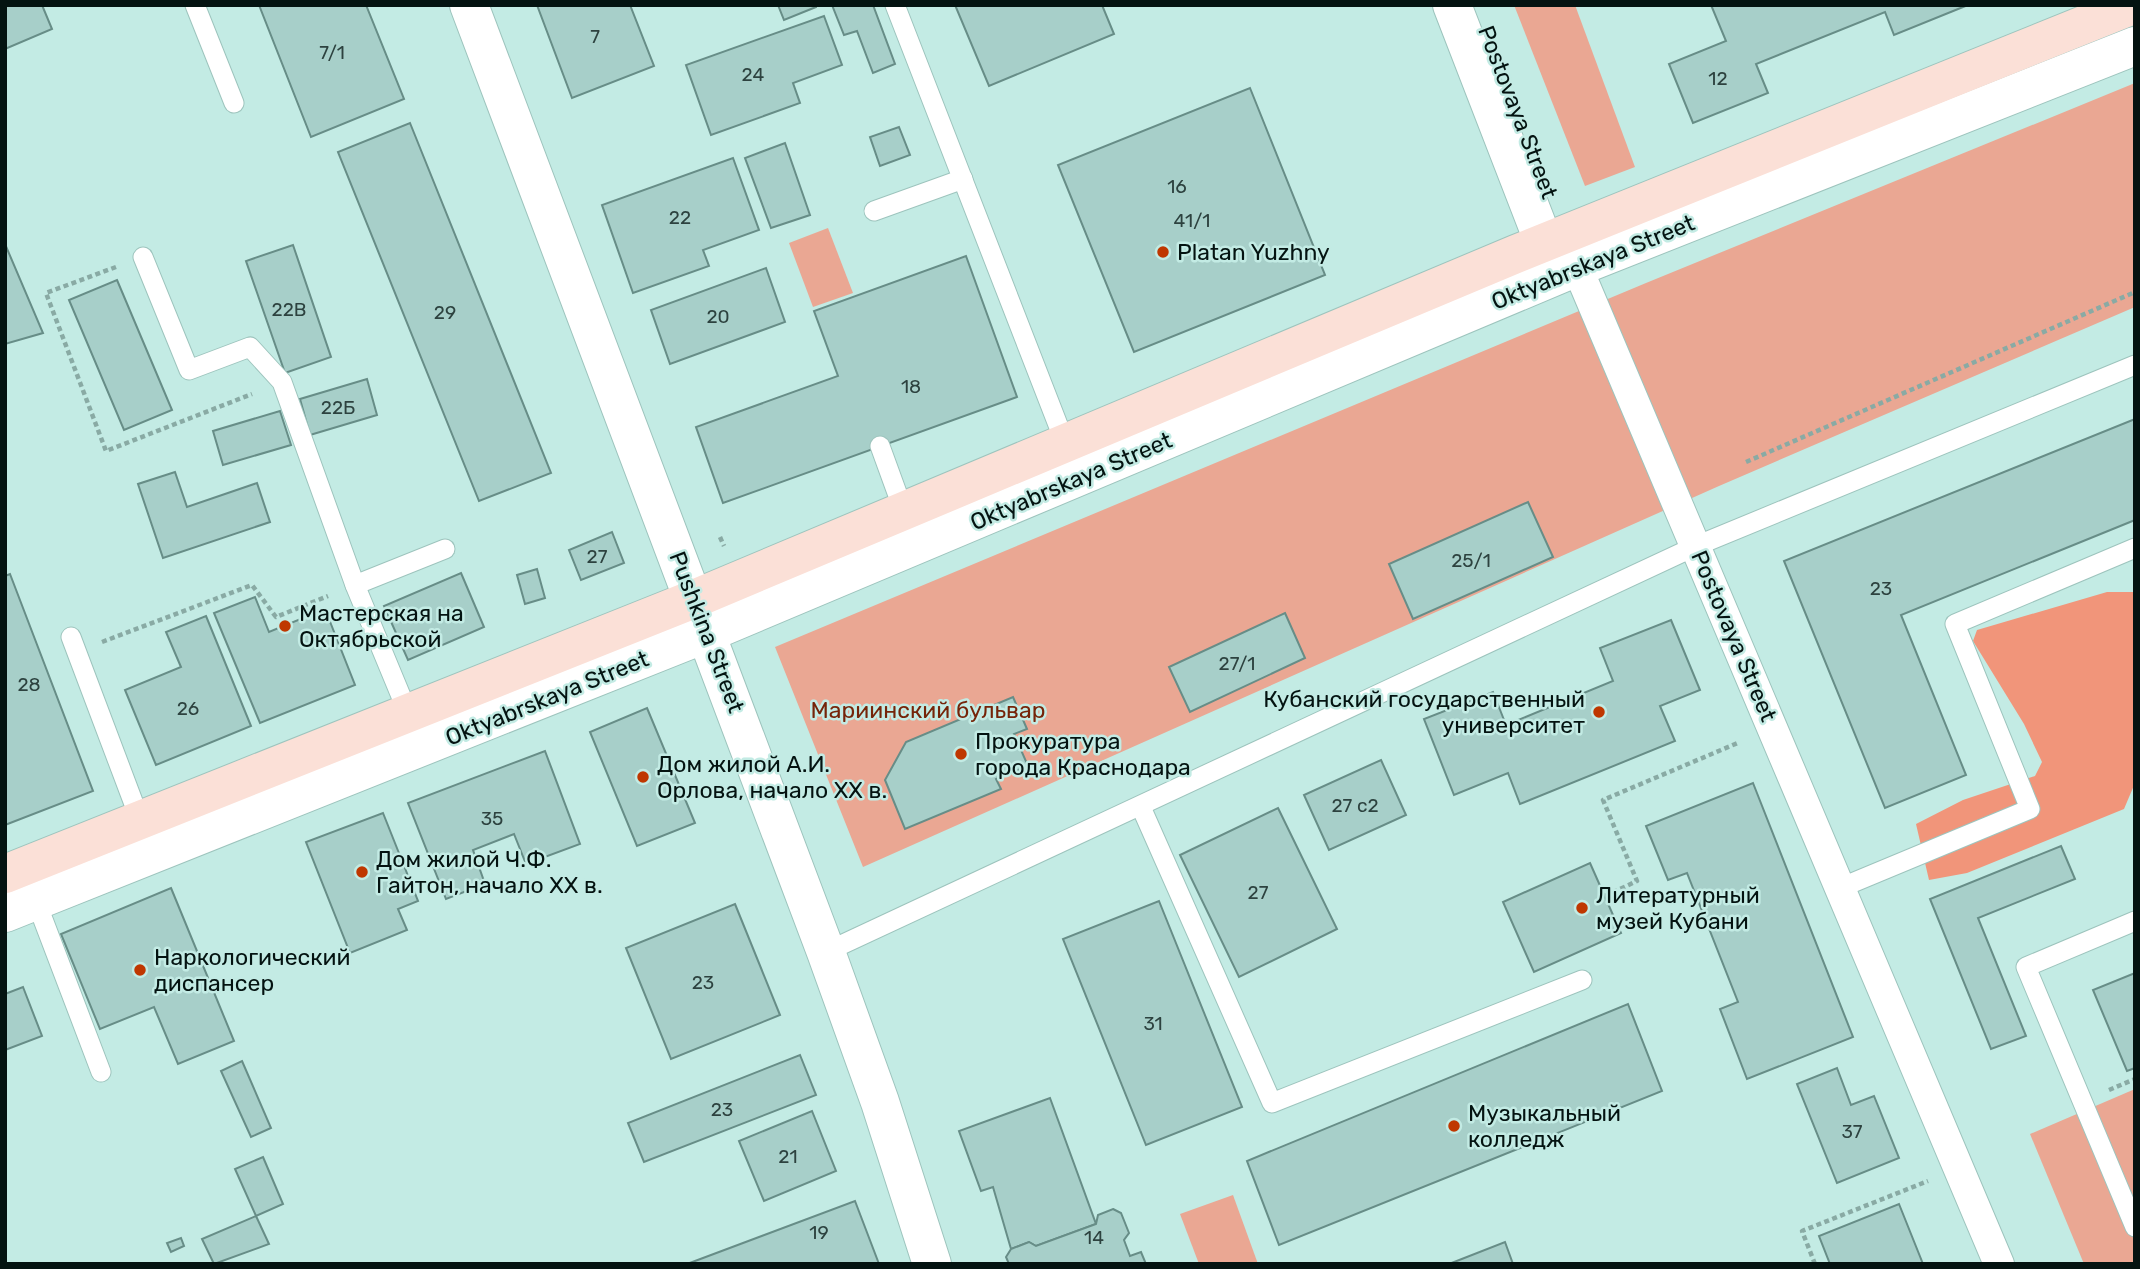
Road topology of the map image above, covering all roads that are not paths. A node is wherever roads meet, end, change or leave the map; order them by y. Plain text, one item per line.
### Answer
1 (195, 5) edge
2 (469, 5) edge
3 (895, 5) edge
4 (1452, 5) edge
5 (1476, 5) edge
6 (2133, 5) edge
7 (2135, 46) edge
8 (234, 103) dead end
9 (962, 179) junction
10 (874, 211) dead end
11 (1560, 255) junction
12 (143, 257) road end
13 (2135, 365) edge
14 (880, 446) dead end
15 (1072, 462) junction
16 (904, 512) junction
17 (1696, 546) junction
18 (2135, 548) edge
19 (445, 549) dead end
20 (355, 585) junction
21 (701, 616) junction
22 (74, 644) road end
23 (408, 713) junction
24 (1141, 807) junction
25 (140, 820) junction
26 (5, 874) edge
27 (1840, 888) junction
28 (20, 907) edge
29 (2135, 920) edge
30 (827, 952) junction
31 (1582, 980) dead end
32 (102, 1072) dead end
33 (2135, 1227) edge
34 (932, 1264) edge
35 (1999, 1264) edge

1 - 8 lane
2 - 21 street, Pushkina Street
3 - 9 lane
4 - 11 street, Postovaya Street
5 - 11 street, Postovaya Street
6 - 11 main road, Oktyabrskaya Street
7 - 11 street, Oktyabrskaya Street
9 - 10 lane
9 - 15 lane
11 - 15 main road, Oktyabrskaya Street
11 - 17 street, Postovaya Street
12 - 20 lane
13 - 17 lane
14 - 16 lane
15 - 16 main road, Oktyabrskaya Street
15 - 21 street, Oktyabrskaya Street
16 - 21 main road, Oktyabrskaya Street
17 - 24 lane
17 - 27 street, Postovaya Street
18 - 27 lane
19 - 20 lane
20 - 23 lane
21 - 23 main road, Oktyabrskaya Street
21 - 28 street, Oktyabrskaya Street
21 - 30 street, Pushkina Street
22 - 25 lane
23 - 25 main road, Oktyabrskaya Street
24 - 30 lane
24 - 31 lane
25 - 26 main road, Oktyabrskaya Street
27 - 35 street, Postovaya Street
28 - 32 lane
29 - 33 lane
30 - 34 street, Pushkina Street

